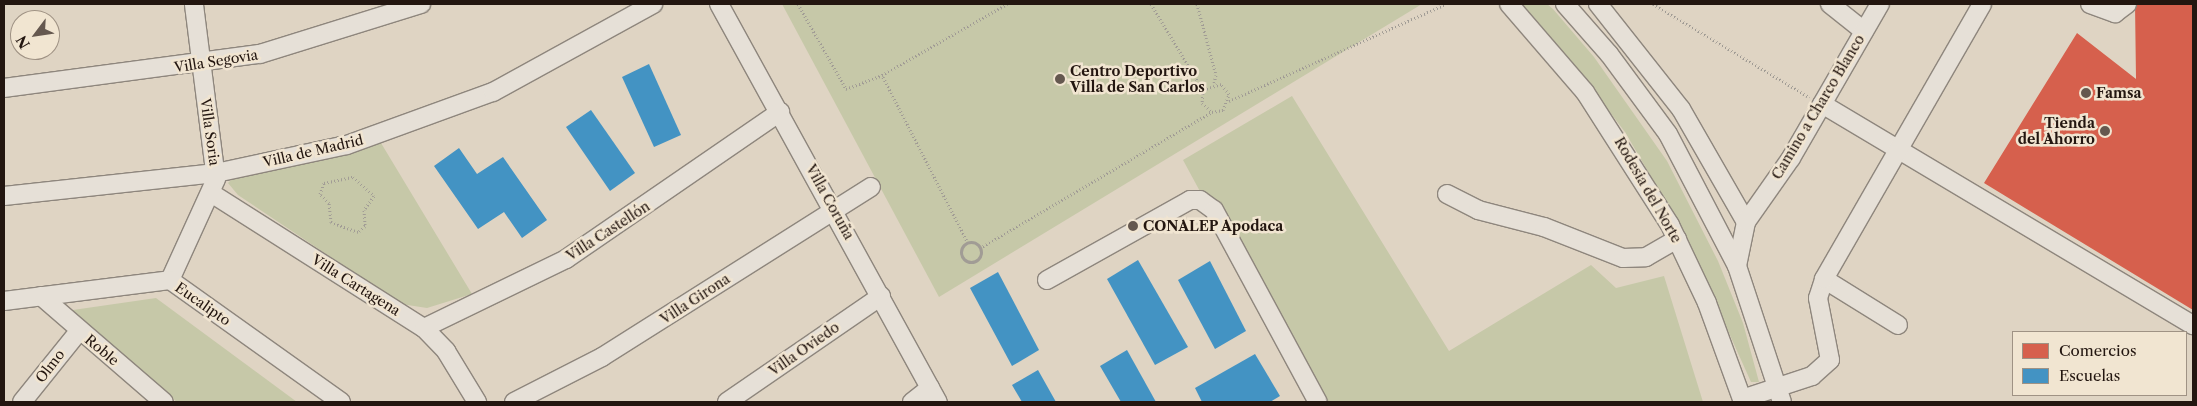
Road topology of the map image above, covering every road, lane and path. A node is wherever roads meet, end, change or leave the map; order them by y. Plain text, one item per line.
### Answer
1 (194, 4) edge
2 (421, 4) edge
3 (654, 4) edge
4 (720, 4) edge
5 (798, 4) edge
6 (1007, 4) edge
7 (1151, 4) edge
8 (1197, 4) edge
9 (1446, 4) edge
10 (1509, 4) edge
11 (1565, 4) edge
12 (1598, 4) edge
13 (1653, 4) edge
14 (1830, 4) edge
15 (1880, 4) edge
16 (1982, 4) edge
17 (2090, 4) edge
18 (2127, 4) edge
19 (1864, 31) junction
20 (201, 64) junction
21 (882, 75) junction
22 (1214, 83) junction
23 (4, 88) edge
24 (1203, 90) junction
25 (1229, 101) junction
26 (1822, 104) junction
27 (780, 112) junction
28 (1212, 112) junction
29 (1899, 152) junction
30 (216, 173) junction
31 (353, 177) joint
32 (870, 186) dead end
33 (211, 193) junction
34 (1446, 194) dead end
35 (4, 196) edge
36 (834, 209) junction
37 (1746, 222) junction
38 (1677, 239) junction
39 (968, 243) junction
40 (980, 248) junction
41 (1737, 266) junction
42 (1824, 279) junction
43 (170, 280) junction
44 (1047, 280) dead end
45 (41, 296) junction
46 (881, 296) junction
47 (4, 301) edge
48 (1898, 325) dead end
49 (2193, 325) edge
50 (424, 328) junction
51 (79, 330) junction
52 (934, 395) edge
53 (1780, 396) edge
54 (1742, 401) edge
55 (22, 402) edge
56 (162, 402) edge
57 (341, 402) edge
58 (477, 402) edge
59 (514, 402) edge
60 (727, 402) edge
61 (912, 402) edge
62 (1318, 402) edge

1 - 20 street, Villa Soria
2 - 20 street, Villa Segovia
3 - 30 street, Villa de Madrid
4 - 27 street, Villa Coruña
5 - 21 path
6 - 21 path
7 - 24 path
8 - 22 path
9 - 25 path
10 - 38 street, Rodesia del Norte
11 - 41 street
12 - 37 street
13 - 26 path
14 - 19 street
15 - 19 street, Camino a Charco Blanco
16 - 29 street
17 - 18 street
19 - 26 street, Camino a Charco Blanco
20 - 23 street, Villa Segovia
20 - 30 street, Villa Soria
21 - 39 path
22 - 24 path
22 - 25 path
24 - 28 path
25 - 28 path
26 - 29 street
26 - 37 street, Camino a Charco Blanco
27 - 36 street, Villa Coruña
27 - 50 street, Villa Castellón
28 - 40 path
29 - 42 street
29 - 49 street
30 - 33 street, Villa Soria
30 - 35 street, Villa de Madrid
31 - 31 path
32 - 36 street, Villa Girona
33 - 43 street, Villa Soria
33 - 50 street, Villa Cartagena
34 - 38 street
36 - 46 street, Villa Coruña
36 - 59 street, Villa Girona
37 - 41 street, Camino a Charco Blanco
38 - 54 street, Rodesia del Norte
39 - 40 path
39 - 40 path
41 - 53 street
42 - 48 street
42 - 53 street
43 - 45 street, Eucalipto
43 - 57 street, Eucalipto
44 - 62 street
45 - 47 street, Eucalipto
45 - 51 street, Roble
46 - 52 street, Villa Coruña
46 - 60 street, Villa Oviedo
50 - 58 street, Villa Cartagena
51 - 55 street, Olmo
51 - 56 street, Roble
52 - 61 street
53 - 54 street

